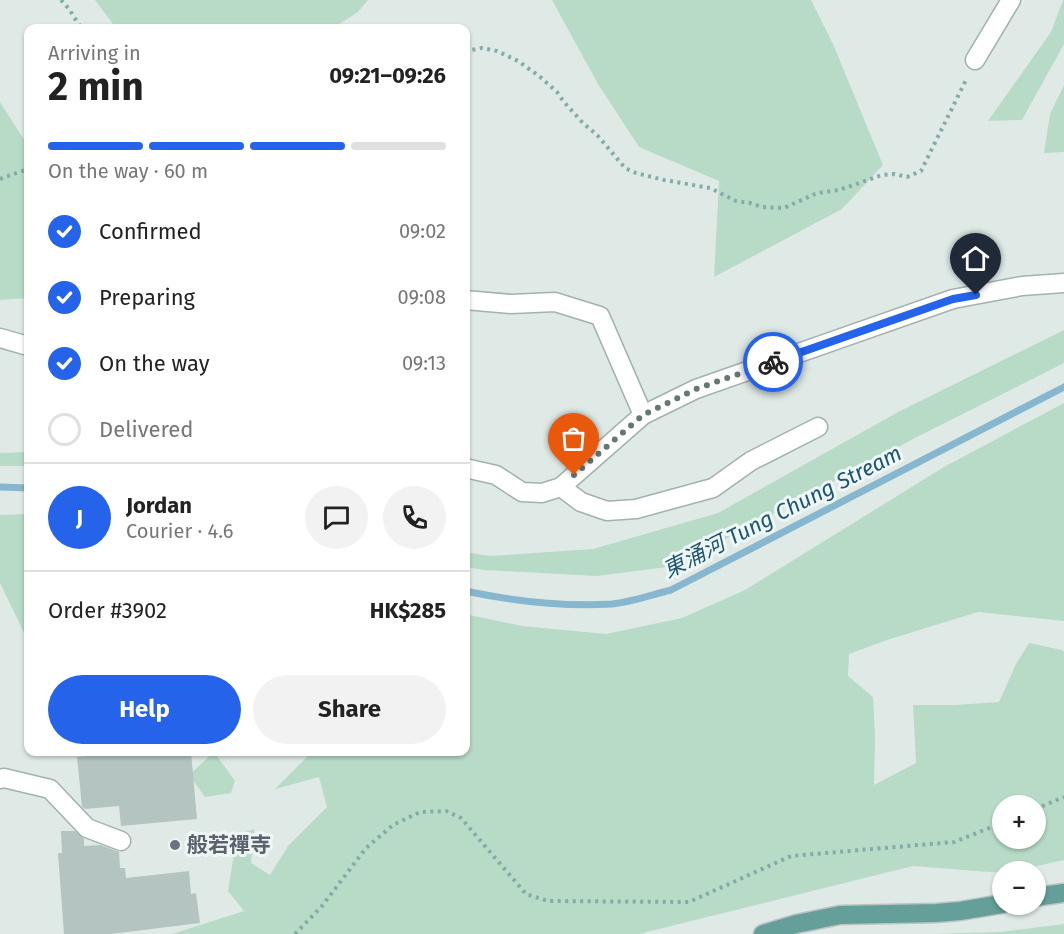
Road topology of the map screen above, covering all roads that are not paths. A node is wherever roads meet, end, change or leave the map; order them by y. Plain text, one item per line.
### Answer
1 (1011, 0) edge
2 (975, 60) road end
3 (1064, 284) edge
4 (470, 300) edge
5 (0, 338) edge
6 (24, 345) edge
7 (643, 415) junction
8 (818, 427) dead end
9 (470, 469) edge
10 (561, 487) junction
11 (0, 779) edge
12 (121, 841) dead end
13 (1064, 892) edge
14 (1046, 895) edge
15 (992, 905) edge
16 (763, 934) edge

1 - 2 street
3 - 7 street
4 - 7 street
5 - 6 street
7 - 10 street
8 - 10 street
9 - 10 street
11 - 12 street
13 - 14 main road
15 - 16 main road

